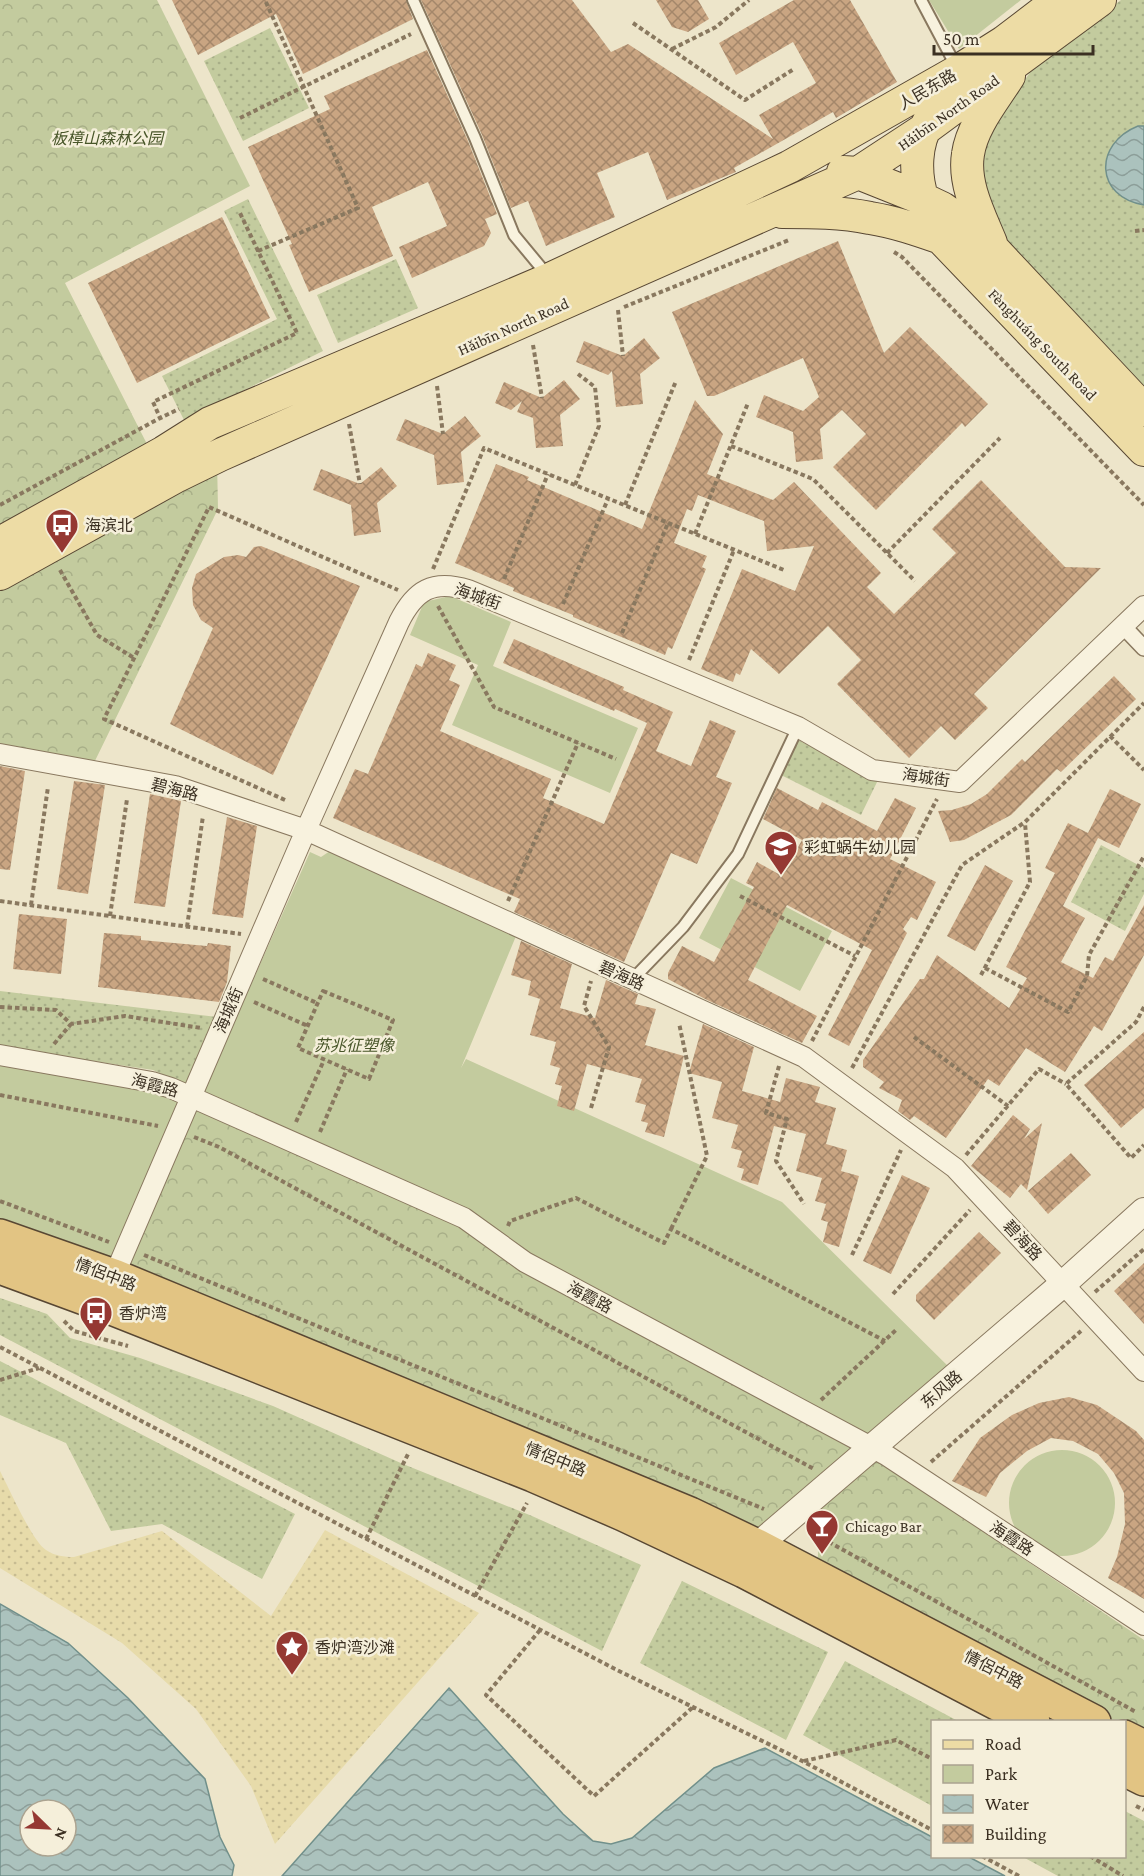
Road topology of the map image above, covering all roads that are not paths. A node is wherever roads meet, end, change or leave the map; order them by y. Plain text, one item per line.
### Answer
1 (413, 0) edge
2 (921, 0) edge
3 (1059, 0) edge
4 (1100, 0) edge
5 (1017, 63) junction
6 (958, 71) junction
7 (922, 131) junction
8 (789, 168) junction
9 (858, 173) junction
10 (922, 199) junction
11 (772, 211) junction
12 (942, 238) junction
13 (993, 249) junction
14 (550, 279) junction
15 (1144, 410) edge
16 (1144, 450) edge
17 (0, 543) edge
18 (0, 574) edge
19 (1144, 606) edge
20 (1123, 626) junction
21 (1144, 648) edge
22 (798, 727) junction
23 (0, 754) edge
24 (306, 830) junction
25 (632, 980) junction
26 (0, 1055) edge
27 (191, 1096) junction
28 (1144, 1211) edge
29 (0, 1236) edge
30 (0, 1268) edge
31 (114, 1276) junction
32 (1064, 1283) junction
33 (1144, 1371) edge
34 (873, 1447) junction
35 (751, 1558) junction
36 (1144, 1625) edge
37 (1030, 1720) edge
38 (1090, 1720) edge
39 (1126, 1738) edge
40 (1144, 1747) edge
41 (1126, 1770) edge
42 (1144, 1779) edge

1 - 14 lane
2 - 6 lane
3 - 6 main road, 人民东路
4 - 5 main road, Hǎibīn North Road
5 - 7 main road, Hǎibīn North Road
5 - 13 main road, Fènghuáng South Road
6 - 7 main road, Fènghuáng South Road
6 - 8 main road, 人民东路
7 - 9 main road, Hǎibīn North Road
7 - 10 main road, Fènghuáng South Road
8 - 9 main road, Fènghuáng South Road
8 - 14 main road, Hǎibīn North Road
9 - 10 main road, Fènghuáng South Road
9 - 11 main road, Hǎibīn North Road
10 - 12 main road, Fènghuáng South Road
10 - 13 main road, Fènghuáng South Road
11 - 12 main road, Fènghuáng South Road
11 - 18 main road, Hǎibīn North Road
12 - 16 main road, Fènghuáng South Road
13 - 15 main road, Fènghuáng South Road
14 - 17 main road, Hǎibīn North Road
19 - 20 street, 海城街
20 - 21 street
20 - 22 street, 海城街
22 - 24 street, 海城街
22 - 25 lane
23 - 24 street, 碧海路
24 - 25 street, 碧海路
24 - 27 street, 海城街
25 - 32 street, 碧海路
26 - 27 street, 海霞路
27 - 31 street, 海城街
27 - 34 street, 海霞路
28 - 32 street, 东风路
29 - 31 highway, 情侶中路
30 - 35 highway, 情侶中路
31 - 35 highway, 情侶中路
32 - 33 street, 碧海路
32 - 34 street, 东风路
34 - 35 street, 东风路
34 - 36 street, 海霞路
35 - 37 highway, 情侶中路
35 - 38 highway, 情侶中路
39 - 40 highway
41 - 42 highway

